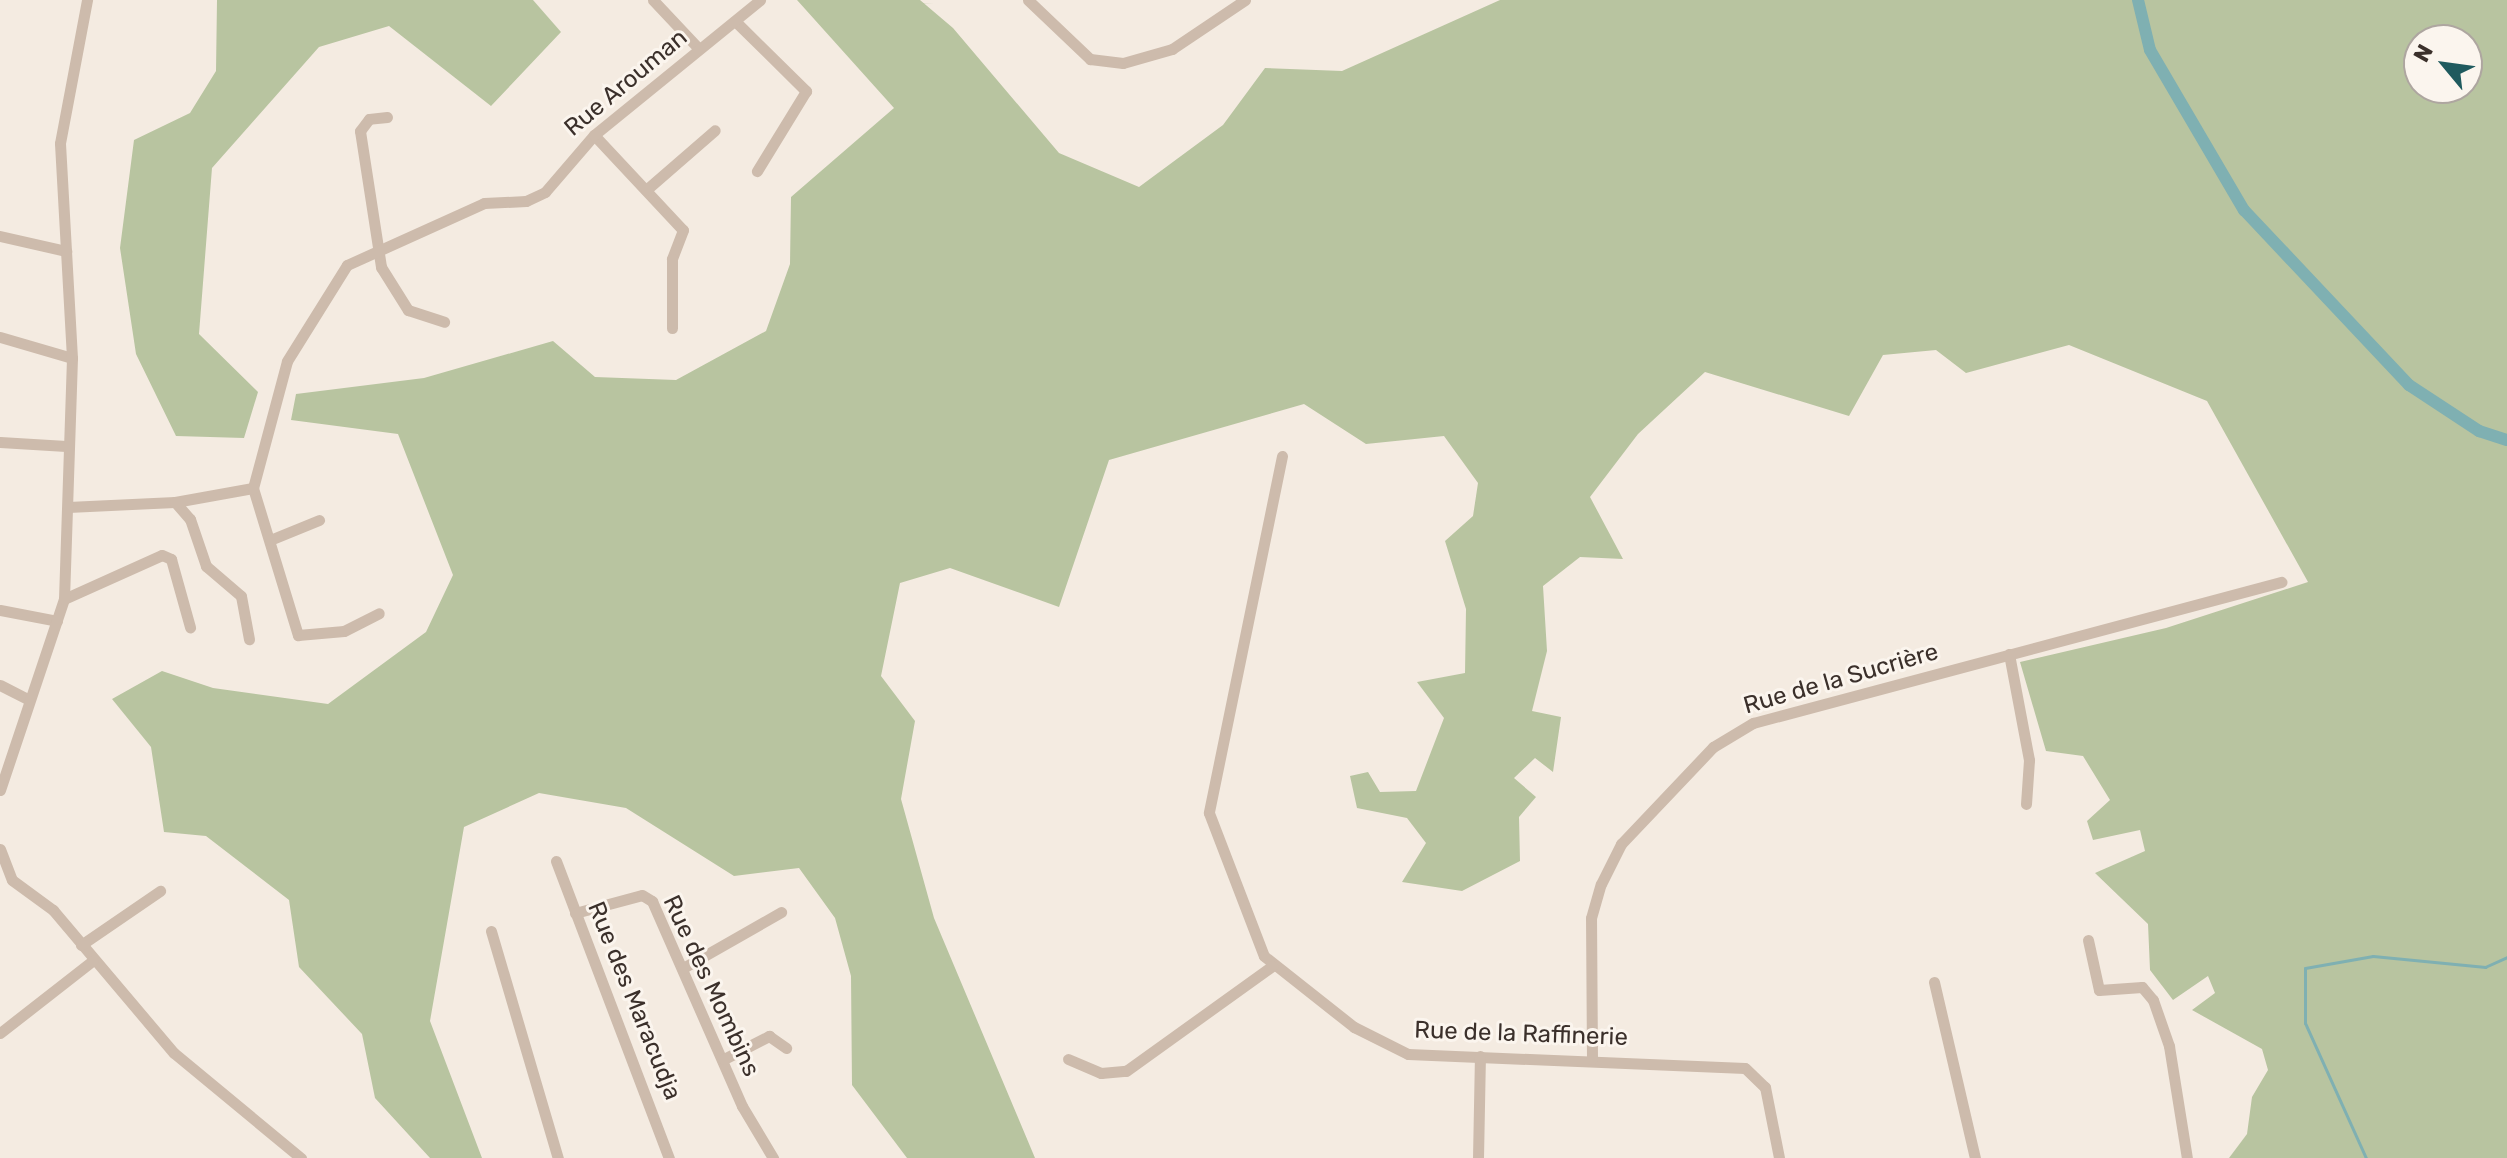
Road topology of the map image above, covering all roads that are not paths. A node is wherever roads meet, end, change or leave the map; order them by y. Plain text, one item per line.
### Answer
1 (653, 0) edge
2 (760, 0) edge
3 (1028, 0) edge
4 (1245, 0) edge
5 (84, 1) edge
6 (735, 21) junction
7 (699, 49) junction
8 (387, 117) dead end
9 (715, 130) dead end
10 (594, 135) junction
11 (757, 171) dead end
12 (646, 190) junction
13 (0, 236) edge
14 (380, 246) junction
15 (66, 251) junction
16 (444, 322) dead end
17 (672, 328) dead end
18 (0, 337) edge
19 (72, 358) junction
20 (0, 442) edge
21 (66, 446) junction
22 (1282, 456) dead end
23 (253, 488) junction
24 (175, 502) junction
25 (68, 507) junction
26 (319, 520) dead end
27 (270, 540) junction
28 (2281, 582) dead end
29 (64, 599) junction
30 (0, 610) edge
31 (379, 613) dead end
32 (57, 621) junction
33 (190, 627) dead end
34 (249, 639) dead end
35 (2009, 654) junction
36 (0, 685) edge
37 (27, 699) junction
38 (0, 790) edge
39 (2026, 804) dead end
40 (0, 849) edge
41 (556, 861) dead end
42 (160, 891) dead end
43 (781, 912) dead end
44 (575, 913) junction
45 (491, 931) dead end
46 (2088, 940) dead end
47 (81, 945) junction
48 (92, 961) junction
49 (1272, 966) junction
50 (683, 968) junction
51 (1934, 982) dead end
52 (0, 1033) edge
53 (786, 1048) dead end
54 (1480, 1056) junction
55 (724, 1059) junction
56 (1068, 1059) dead end
57 (1592, 1059) junction
58 (301, 1158) edge
59 (558, 1158) edge
60 (669, 1158) edge
61 (773, 1158) edge
62 (1478, 1158) edge
63 (1779, 1158) edge
64 (1975, 1158) edge
65 (2187, 1158) edge

1 - 7 street
2 - 6 street, Rue Arouman
3 - 4 street
5 - 15 street
6 - 7 street, Rue Arouman
6 - 11 street
7 - 10 street, Rue Arouman
8 - 14 street
9 - 12 street
10 - 12 street
10 - 14 street, Rue Arouman
12 - 17 street
13 - 15 street
14 - 16 street
14 - 23 street, Rue Arouman
15 - 19 street
18 - 19 street
19 - 21 street
20 - 21 street
21 - 25 street
22 - 49 street, Rue de la Raffinerie
23 - 24 street
23 - 27 street
24 - 25 street
24 - 34 street
25 - 29 street
26 - 27 street
27 - 31 street
28 - 35 street, Rue de la Sucrière
29 - 32 street
29 - 33 street
30 - 32 street
32 - 37 street
35 - 39 street
35 - 57 street, Rue de la Sucrière
36 - 37 street
37 - 38 street
40 - 47 street
41 - 44 street, Rue des Maracudja
42 - 47 street
43 - 50 street
44 - 50 street, Rue des Mombins
44 - 60 street, Rue des Maracudja
45 - 59 street
46 - 65 street
47 - 48 street
48 - 52 street
48 - 58 street
49 - 54 street, Rue de la Raffinerie
49 - 56 street
50 - 55 street, Rue des Mombins
51 - 64 street
53 - 55 street
54 - 57 street, Rue de la Raffinerie
54 - 62 street
55 - 61 street, Rue des Mombins
57 - 63 street, Rue de la Raffinerie

